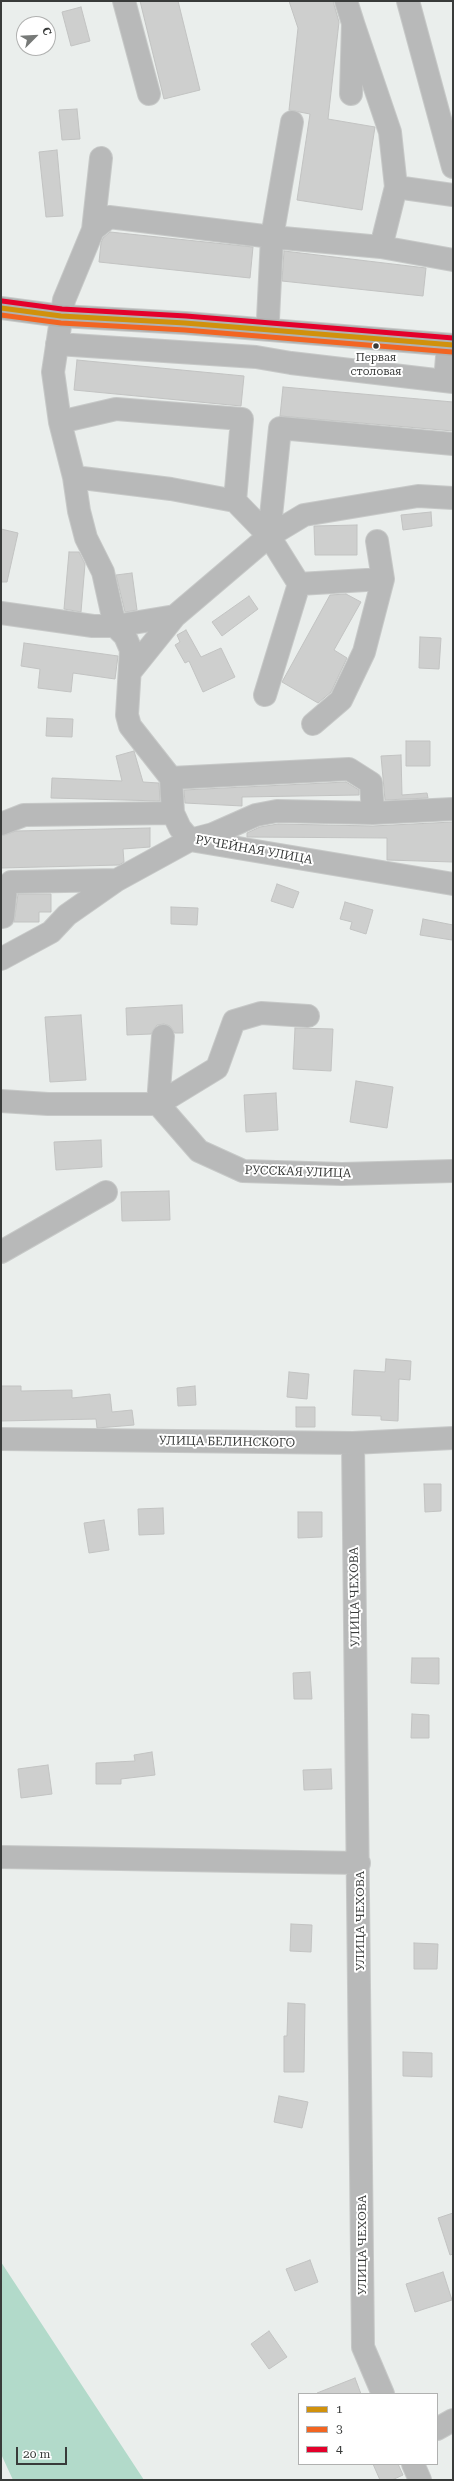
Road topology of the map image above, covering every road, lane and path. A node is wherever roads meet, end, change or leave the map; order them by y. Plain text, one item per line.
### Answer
1 (124, 1) edge
2 (346, 1) edge
3 (408, 1) edge
4 (353, 23) junction
5 (149, 94) dead end
6 (351, 94) dead end
7 (292, 122) dead end
8 (101, 158) dead end
9 (453, 167) edge
10 (396, 187) junction
11 (453, 195) edge
12 (92, 230) junction
13 (272, 237) junction
14 (381, 247) junction
15 (453, 260) edge
16 (1, 308) edge
17 (61, 316) junction
18 (268, 319) dead end
19 (57, 344) junction
20 (450, 345) edge
21 (449, 381) edge
22 (60, 422) junction
23 (453, 444) edge
24 (74, 477) junction
25 (453, 498) edge
26 (235, 501) junction
27 (269, 536) junction
28 (377, 541) dead end
29 (384, 579) junction
30 (300, 584) junction
31 (1, 614) edge
32 (175, 616) junction
33 (115, 626) junction
34 (130, 672) junction
35 (265, 695) dead end
36 (313, 724) dead end
37 (171, 778) junction
38 (453, 809) edge
39 (173, 813) junction
40 (373, 813) junction
41 (1, 824) edge
42 (190, 840) junction
43 (425, 872) dead end
44 (453, 873) edge
45 (117, 880) junction
46 (453, 884) edge
47 (3, 917) dead end
48 (1, 959) edge
49 (308, 1016) dead end
50 (163, 1036) dead end
51 (1, 1101) edge
52 (158, 1104) junction
53 (453, 1171) edge
54 (106, 1192) dead end
55 (1, 1252) edge
56 (453, 1438) edge
57 (1, 1439) edge
58 (353, 1443) junction
59 (1, 1857) edge
60 (359, 1863) junction
61 (383, 2393) edge
62 (453, 2420) edge
63 (438, 2428) edge
64 (413, 2465) edge
65 (420, 2480) edge

1 - 5 street
2 - 4 street
3 - 9 street
4 - 6 street
4 - 10 street
7 - 13 street
8 - 12 street
10 - 11 street
10 - 14 street
12 - 13 street
12 - 17 street
13 - 14 street
13 - 18 street
14 - 15 street
16 - 17 main road
17 - 19 street
17 - 20 main road
19 - 21 street
19 - 22 street
20 - 21 street
22 - 24 street
22 - 26 street
23 - 27 street
24 - 26 street
24 - 33 street
25 - 27 street
26 - 27 street
27 - 30 street
27 - 32 street
28 - 29 street
29 - 30 street
29 - 36 street
30 - 35 street
31 - 33 street
32 - 33 street
32 - 34 street
33 - 34 street
34 - 37 street
37 - 39 street, РУЧЕЙНАЯ УЛИЦА
37 - 40 street
38 - 40 street
39 - 41 street
39 - 42 street, РУЧЕЙНАЯ УЛИЦА
40 - 42 street
42 - 45 street
42 - 46 street, РУЧЕЙНАЯ УЛИЦА
43 - 44 street
45 - 47 street
45 - 48 street
49 - 52 street
50 - 52 street
51 - 52 street
52 - 53 street, РУССКАЯ УЛИЦА
54 - 55 street
56 - 58 street, УЛИЦА БЕЛИНСКОГО
57 - 58 street, УЛИЦА БЕЛИНСКОГО
58 - 60 street, УЛИЦА ЧЕХОВА
59 - 60 street
60 - 61 street, УЛИЦА ЧЕХОВА
62 - 63 street
64 - 65 street

